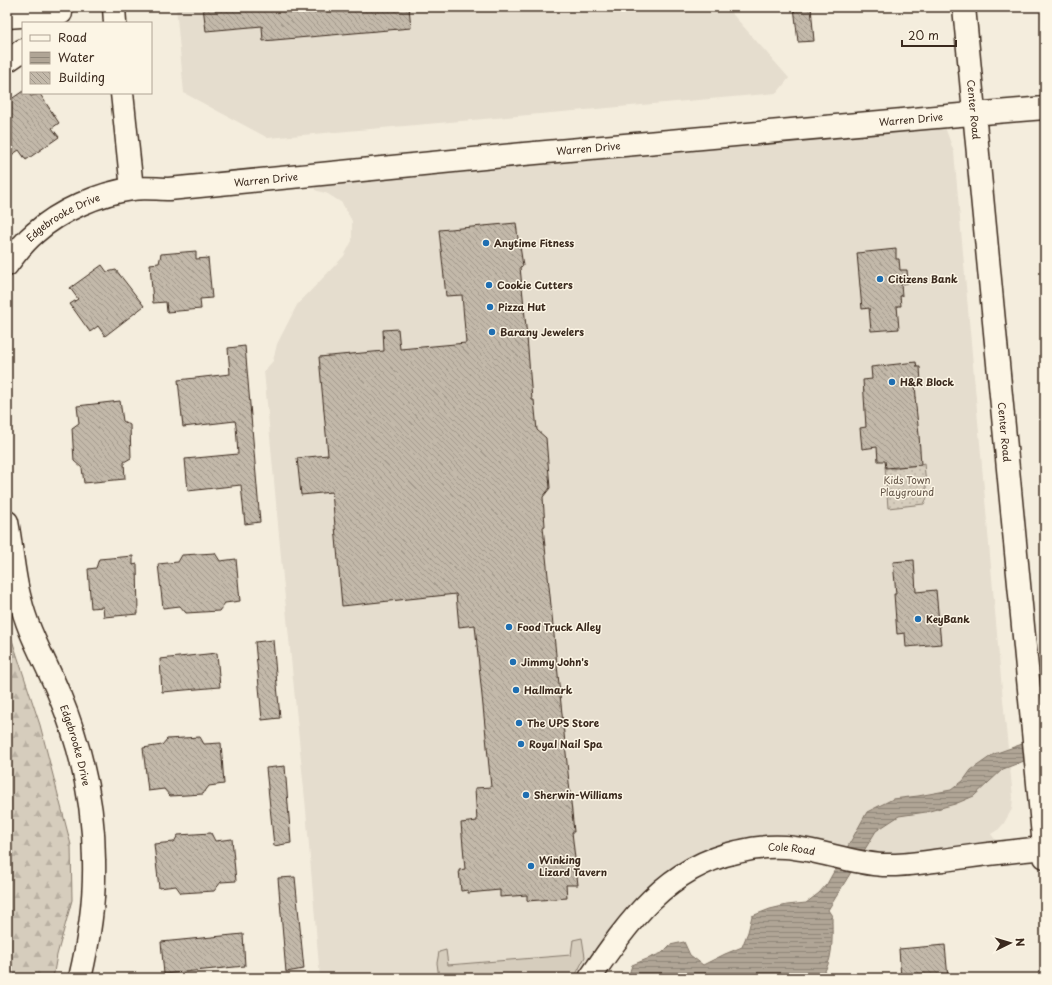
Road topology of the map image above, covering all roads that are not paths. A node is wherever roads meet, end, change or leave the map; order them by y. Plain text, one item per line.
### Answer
1 (114, 7) edge
2 (964, 7) edge
3 (60, 14) edge
4 (7, 17) edge
5 (115, 22) edge
6 (22, 51) edge
7 (7, 61) edge
8 (122, 94) edge
9 (1045, 108) edge
10 (974, 114) junction
11 (132, 189) junction
12 (7, 265) edge
13 (7, 522) edge
14 (1045, 851) edge
15 (80, 978) edge
16 (590, 978) edge

1 - 5 street
2 - 10 street, Center Road
3 - 4 street
6 - 7 street
8 - 11 street
9 - 10 street, Warren Drive
10 - 11 street, Warren Drive
10 - 14 street, Center Road
11 - 12 street, Edgebrooke Drive
13 - 15 street, Edgebrooke Drive
14 - 16 street, Cole Road

